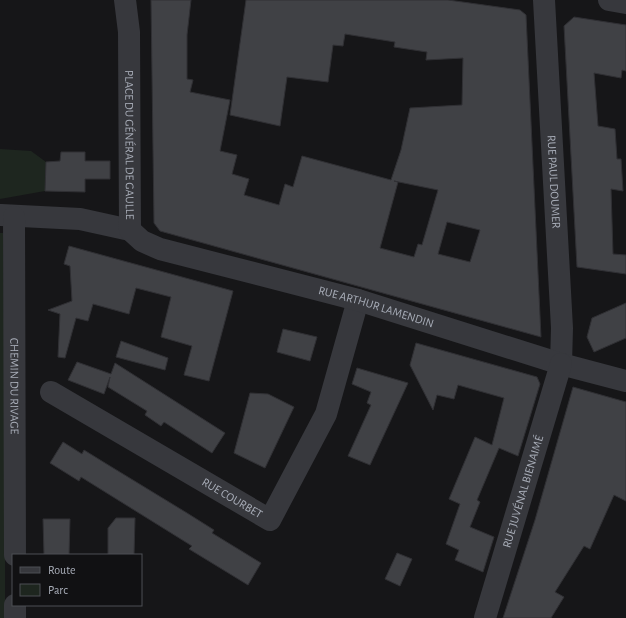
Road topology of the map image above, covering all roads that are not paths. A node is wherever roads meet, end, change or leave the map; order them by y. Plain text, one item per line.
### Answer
1 (125, 0) edge
2 (544, 0) edge
3 (609, 0) edge
4 (626, 3) edge
5 (7, 216) edge
6 (130, 230) junction
7 (358, 300) junction
8 (561, 364) junction
9 (626, 381) edge
10 (51, 392) dead end
11 (15, 554) edge
12 (15, 606) edge
13 (15, 618) edge
14 (485, 618) edge

1 - 6 street, PLACE DU GÉNÉRAL DE GAULLE
2 - 8 street, RUE PAUL DOUMER
3 - 4 street
5 - 6 street, PLACE DU GÉNÉRAL DE GAULLE
5 - 11 street, CHEMIN DU RIVAGE
6 - 7 street, RUE ARTHUR LAMENDIN
7 - 8 street, RUE ARTHUR LAMENDIN
7 - 10 street, RUE COURBET
8 - 9 street, RUE ARTHUR LAMENDIN
8 - 14 street, RUE JUVÉNAL BIENAIMÉ
12 - 13 street

